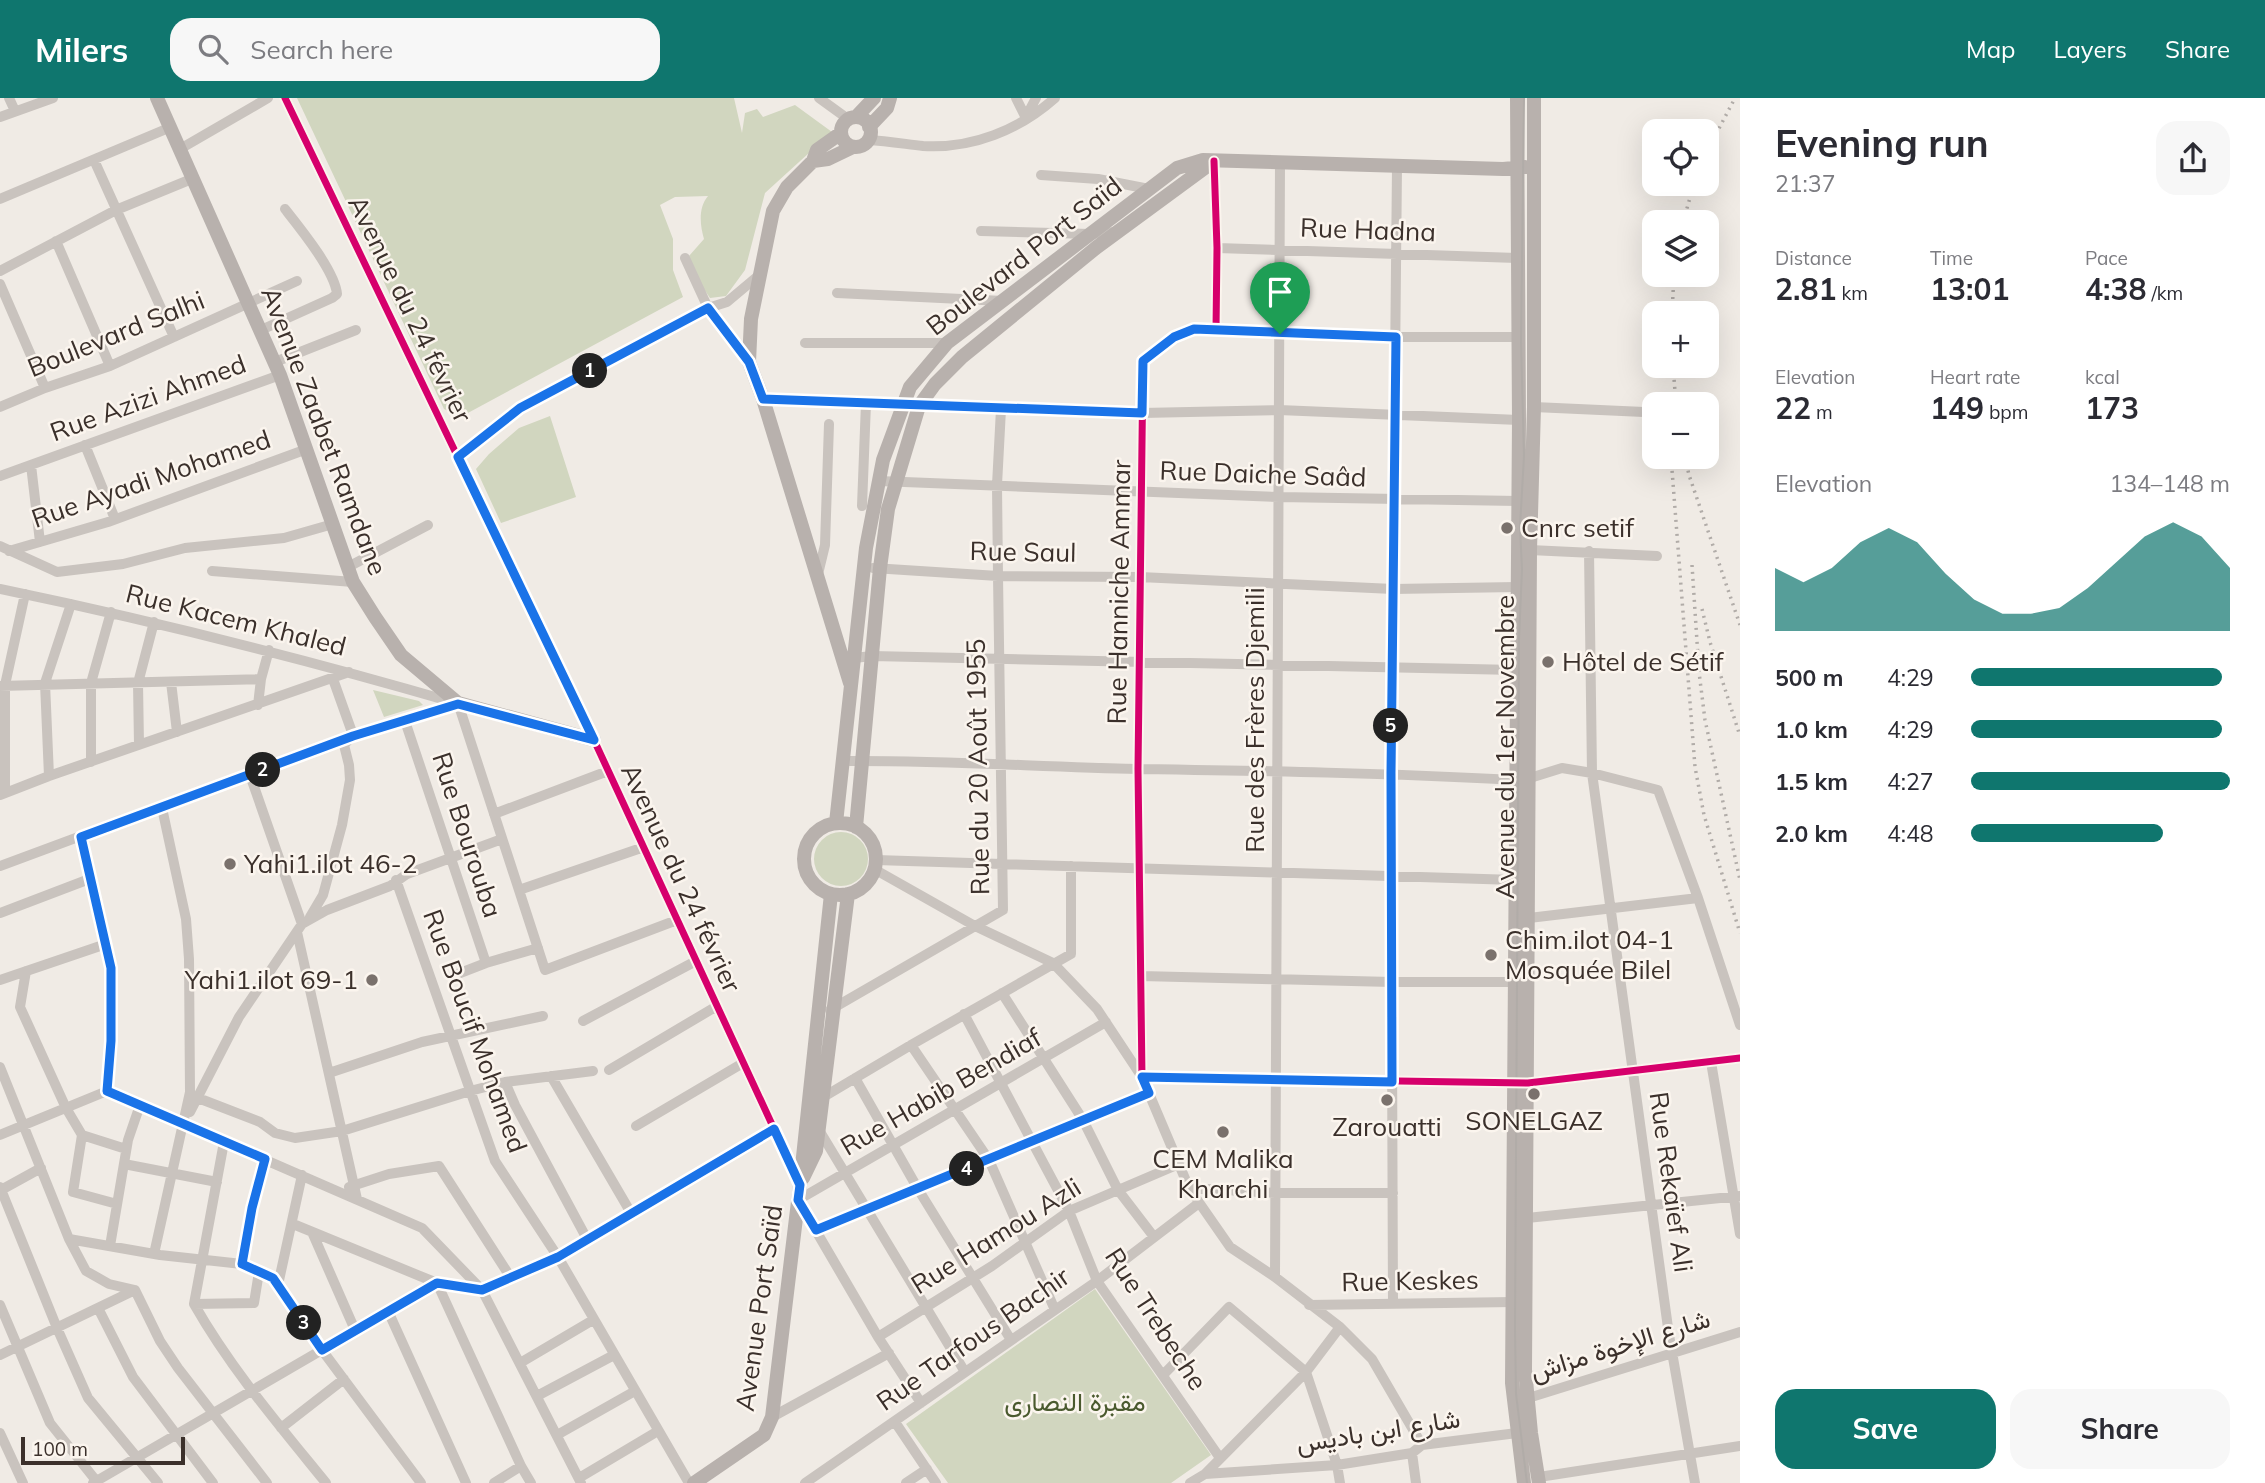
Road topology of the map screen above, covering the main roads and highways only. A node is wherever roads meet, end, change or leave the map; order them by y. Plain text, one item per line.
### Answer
1 (157, 98) edge
2 (874, 98) edge
3 (890, 98) edge
4 (1517, 98) edge
5 (1534, 98) edge
6 (852, 118) junction
7 (841, 133) junction
8 (869, 134) junction
9 (853, 147) junction
10 (813, 161) junction
11 (1214, 161) junction
12 (1533, 167) junction
13 (1516, 168) junction
14 (851, 687) junction
15 (594, 740) road end
16 (836, 823) junction
17 (856, 827) junction
18 (831, 894) junction
19 (848, 894) junction
20 (1521, 1083) junction
21 (799, 1193) junction
22 (1539, 1480) edge
23 (692, 1483) edge
24 (1524, 1483) edge

1 - 15 main road, Avenue Zaabet Ramdane
2 - 6 main road
3 - 8 main road
4 - 13 main road, Avenue du 1er Novembre
5 - 12 main road, Avenue du 1er Novembre
6 - 7 main road
6 - 8 main road
7 - 9 main road
7 - 10 main road
8 - 9 main road
9 - 10 main road
10 - 14 main road
11 - 13 main road, Boulevard Port Saïd
11 - 14 main road, Boulevard Port Saïd
11 - 17 main road
12 - 13 main road, Boulevard Port Saïd
12 - 20 main road, Avenue du 1er Novembre
13 - 20 main road, Avenue du 1er Novembre
14 - 16 main road, Boulevard Port Saïd
16 - 17 main road
16 - 18 main road
17 - 19 main road
18 - 19 main road
18 - 21 main road, Avenue Port Saïd
19 - 21 main road, Avenue Port Saïd
20 - 22 main road, Avenue du 1er Novembre
20 - 24 main road
21 - 23 main road, Avenue Port Saïd

